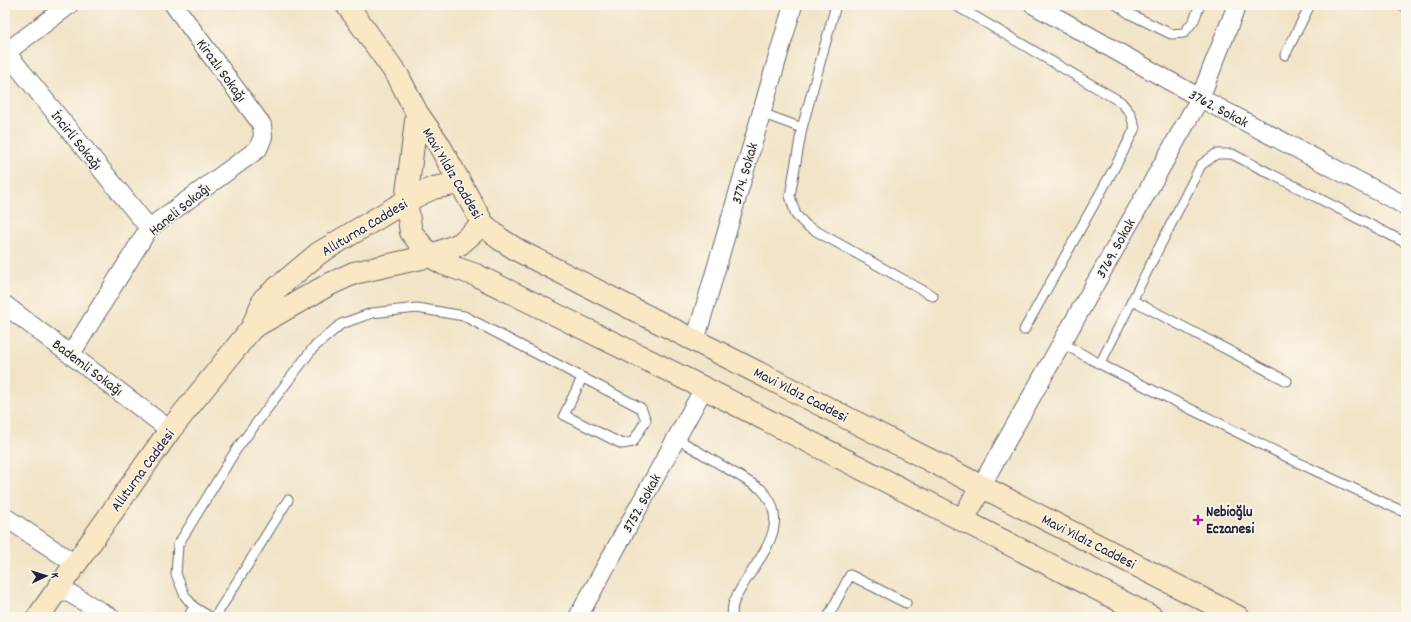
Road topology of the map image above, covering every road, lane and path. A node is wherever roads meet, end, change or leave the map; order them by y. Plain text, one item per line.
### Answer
1 (69, 5) edge
2 (174, 5) edge
3 (347, 5) edge
4 (793, 5) edge
5 (836, 5) edge
6 (955, 5) edge
7 (1034, 5) edge
8 (1117, 5) edge
9 (1200, 5) edge
10 (1237, 5) edge
11 (1310, 5) edge
12 (1401, 5) edge
13 (1406, 8) edge
14 (5, 52) edge
15 (1285, 55) dead end
16 (1200, 98) junction
17 (417, 113) junction
18 (761, 114) junction
19 (802, 128) junction
20 (263, 137) joint
21 (460, 183) junction
22 (406, 201) junction
23 (1406, 206) edge
24 (483, 224) junction
25 (150, 228) junction
26 (1406, 243) edge
27 (430, 256) junction
28 (934, 296) dead end
29 (1132, 300) junction
30 (5, 305) edge
31 (252, 328) junction
32 (1024, 330) dead end
33 (695, 341) junction
34 (1062, 342) junction
35 (71, 354) junction
36 (1100, 364) junction
37 (582, 378) junction
38 (1286, 381) dead end
39 (704, 388) junction
40 (170, 430) junction
41 (676, 438) junction
42 (981, 486) junction
43 (288, 500) dead end
44 (1406, 513) edge
45 (5, 517) edge
46 (963, 520) junction
47 (75, 564) junction
48 (59, 587) junction
49 (906, 603) dead end
50 (194, 607) junction
51 (38, 617) edge
52 (110, 617) edge
53 (188, 617) edge
54 (210, 617) edge
55 (215, 617) edge
56 (578, 617) edge
57 (733, 617) edge
58 (828, 617) edge
59 (1151, 617) edge
60 (1238, 617) edge

1 - 14 street
2 - 20 street, Kirazlı Sokağı
3 - 17 main road, Mavi Yıldız Caddesi
4 - 18 street, 3774. Sokak
5 - 19 lane
6 - 32 lane
7 - 16 street, 3762. Sokak
8 - 9 lane
10 - 16 street, 3769. Sokak
11 - 15 lane
12 - 13 lane
14 - 25 street, İncirli Sokağı
16 - 23 street, 3762. Sokak
16 - 34 street, 3769. Sokak
17 - 21 main road, Mavi Yıldız Caddesi
17 - 22 main road, Mavi Yıldız Caddesi
18 - 19 lane
18 - 33 street, 3774. Sokak
19 - 28 lane
20 - 25 street, Haneli Sokağı
21 - 22 main road, Allıturna Caddesi
21 - 24 main road, Mavi Yıldız Caddesi
22 - 27 main road, Mavi Yıldız Caddesi
22 - 31 main road, Allıturna Caddesi
24 - 27 main road, Allıturna Caddesi
24 - 33 main road, Mavi Yıldız Caddesi
25 - 35 street, Haneli Sokağı
26 - 29 lane
27 - 31 main road, Allıturna Caddesi
27 - 39 main road, Mavi Yıldız Caddesi
29 - 36 lane
29 - 38 lane
30 - 35 street, Bademli Sokağı
31 - 40 main road, Allıturna Caddesi
33 - 42 main road, Mavi Yıldız Caddesi
34 - 36 lane
34 - 42 street, 3769. Sokak
35 - 40 street, Bademli Sokağı
36 - 44 lane
37 - 37 lane
37 - 50 lane
39 - 41 street, 3752. Sokak
39 - 46 main road, Mavi Yıldız Caddesi
40 - 47 main road, Allıturna Caddesi
41 - 56 street, 3752. Sokak
41 - 57 lane
42 - 46 main road
42 - 60 main road, Mavi Yıldız Caddesi
43 - 55 lane
45 - 47 street
46 - 59 main road, Mavi Yıldız Caddesi
47 - 48 main road, Allıturna Caddesi
48 - 51 main road, Allıturna Caddesi
48 - 52 street
49 - 58 lane
50 - 53 lane
50 - 54 lane

